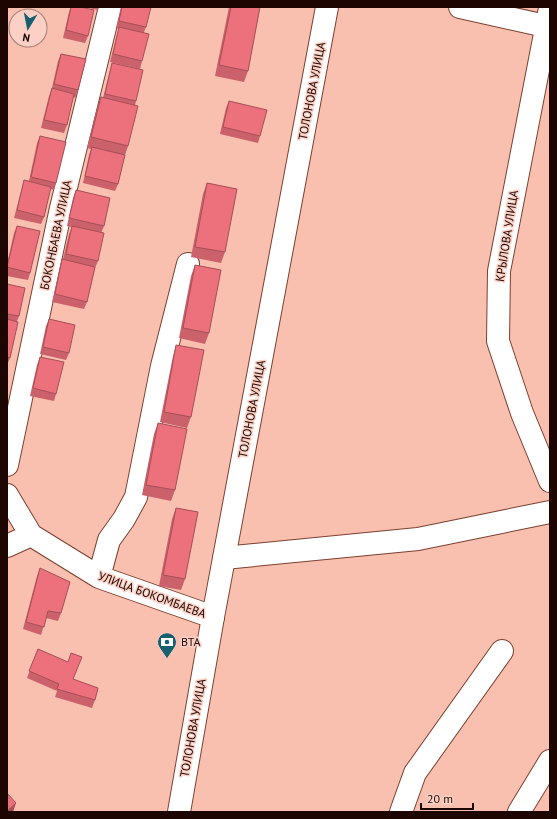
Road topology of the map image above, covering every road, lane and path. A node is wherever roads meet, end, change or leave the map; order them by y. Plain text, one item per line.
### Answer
1 (110, 7) edge
2 (327, 7) edge
3 (460, 7) edge
4 (549, 21) edge
5 (188, 264) dead end
6 (7, 465) edge
7 (550, 481) edge
8 (7, 495) edge
9 (550, 512) edge
10 (31, 535) junction
11 (7, 546) edge
12 (224, 558) junction
13 (99, 577) junction
14 (212, 617) junction
15 (502, 651) dead end
16 (550, 761) edge
17 (179, 812) edge
18 (401, 812) edge
19 (520, 812) edge

1 - 6 street, БОКОНБАЕВА УЛИЦА
2 - 12 street, ТОЛОНОВА УЛИЦА
3 - 4 street
4 - 7 street, КРЫЛОВА УЛИЦА
5 - 13 street
8 - 10 street
9 - 12 street
10 - 11 street
10 - 13 street, УЛИЦА БОКОМБАЕВА
12 - 14 street, ТОЛОНОВА УЛИЦА
13 - 14 street, УЛИЦА БОКОМБАЕВА
14 - 17 street, ТОЛОНОВА УЛИЦА
15 - 18 street
16 - 19 street

